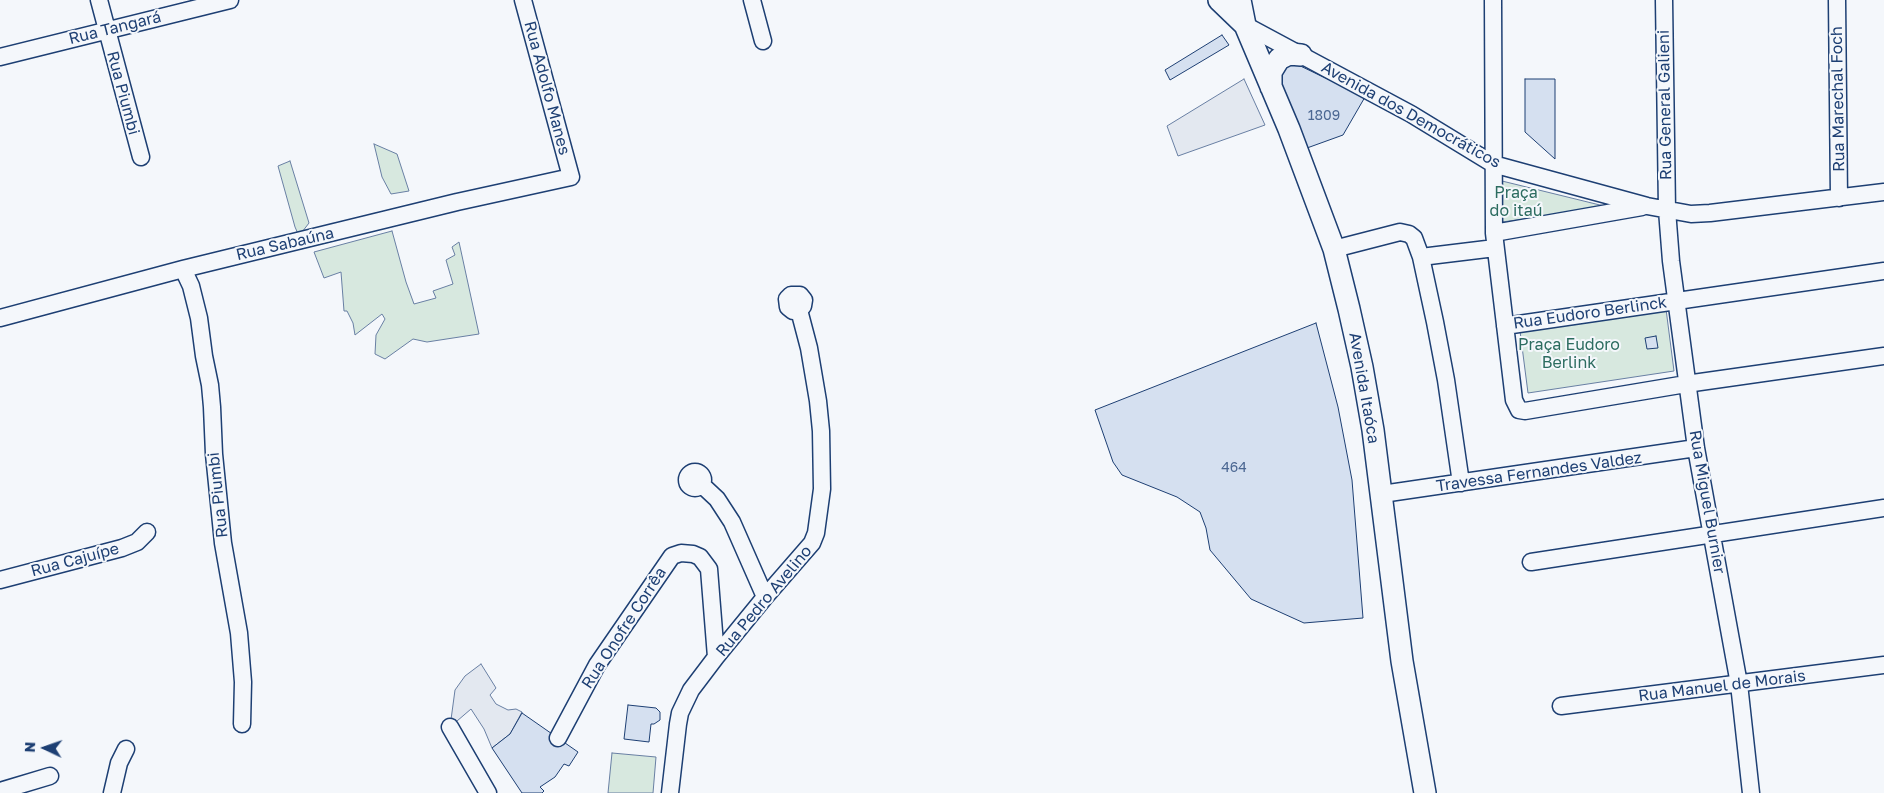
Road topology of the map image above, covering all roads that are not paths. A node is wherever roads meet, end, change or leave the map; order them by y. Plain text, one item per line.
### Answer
1 (99, 0) edge
2 (230, 0) edge
3 (523, 0) edge
4 (752, 0) edge
5 (1219, 0) edge
6 (1240, 0) edge
7 (1494, 0) edge
8 (1664, 0) edge
9 (1837, 0) edge
10 (1245, 25) junction
11 (106, 30) junction
12 (763, 40) dead end
13 (1301, 55) junction
14 (0, 57) edge
15 (1272, 88) junction
16 (141, 158) dead end
17 (1493, 164) junction
18 (572, 177) joint
19 (1884, 192) edge
20 (1839, 198) junction
21 (1647, 206) junction
22 (1667, 210) junction
23 (1495, 241) junction
24 (1334, 250) junction
25 (1422, 257) junction
26 (183, 268) junction
27 (1884, 271) edge
28 (1676, 300) junction
29 (799, 310) dead end
30 (0, 318) edge
31 (1504, 326) junction
32 (1884, 356) edge
33 (1686, 384) junction
34 (1696, 448) junction
35 (1462, 483) junction
36 (702, 486) dead end
37 (1382, 494) junction
38 (1884, 508) edge
39 (147, 532) dead end
40 (1713, 534) junction
41 (1531, 562) dead end
42 (0, 580) edge
43 (765, 597) junction
44 (716, 657) junction
45 (1884, 665) edge
46 (1739, 684) junction
47 (1560, 706) dead end
48 (242, 724) dead end
49 (450, 727) dead end
50 (558, 738) dead end
51 (126, 749) dead end
52 (50, 776) dead end
53 (0, 791) edge
54 (112, 793) edge
55 (488, 793) edge
56 (670, 793) edge
57 (1425, 793) edge
58 (1751, 793) edge

1 - 11 street, Rua Piumbi
2 - 11 street, Rua Tangará
3 - 18 street, Rua Adolfo Manes
4 - 12 street
5 - 10 main road, Avenida dos Democráticos
6 - 10 main road, Avenida Itaóca
7 - 17 street
8 - 22 street, Rua General Galieni
9 - 20 street, Rua Marechal Foch
10 - 13 street, Avenida dos Democráticos
10 - 15 main road, Avenida Itaóca
11 - 14 street, Rua Tangará
11 - 16 street, Rua Piumbi
13 - 15 main road
13 - 17 street, Avenida dos Democráticos
15 - 24 main road, Avenida Itaóca
17 - 21 street, Avenida dos Democráticos
17 - 23 street
18 - 26 street, Rua Sabaúna
19 - 20 street, Avenida dos Democráticos
20 - 22 street, Avenida dos Democráticos
21 - 22 street, Avenida dos Democráticos
21 - 23 street
22 - 28 street, Rua Miguel Burnier
23 - 25 street
23 - 31 street
24 - 25 street
24 - 37 main road, Avenida Itaóca
25 - 35 street
26 - 30 street, Rua Sabaúna
26 - 48 street, Rua Piumbi
27 - 28 street, Rua Eudoro Berlinck
28 - 31 street, Rua Eudoro Berlinck
28 - 33 street, Rua Miguel Burnier
29 - 43 street, Rua Pedro Avelino
31 - 33 street
32 - 33 street
33 - 34 street, Rua Miguel Burnier
34 - 35 street, Travessa Fernandes Valdez
34 - 40 street, Rua Miguel Burnier
35 - 37 street, Travessa Fernandes Valdez
36 - 43 street
37 - 57 main road, Avenida Itaóca
38 - 40 street
39 - 42 street, Rua Cajuípe
40 - 41 street
40 - 46 street, Rua Miguel Burnier
43 - 44 street, Rua Pedro Avelino
44 - 50 street, Rua Onofre Corrêa
44 - 56 street, Rua Pedro Avelino
45 - 46 street, Rua Manuel de Morais
46 - 47 street, Rua Manuel de Morais
46 - 58 street, Rua Miguel Burnier
49 - 55 street
51 - 54 street
52 - 53 street

